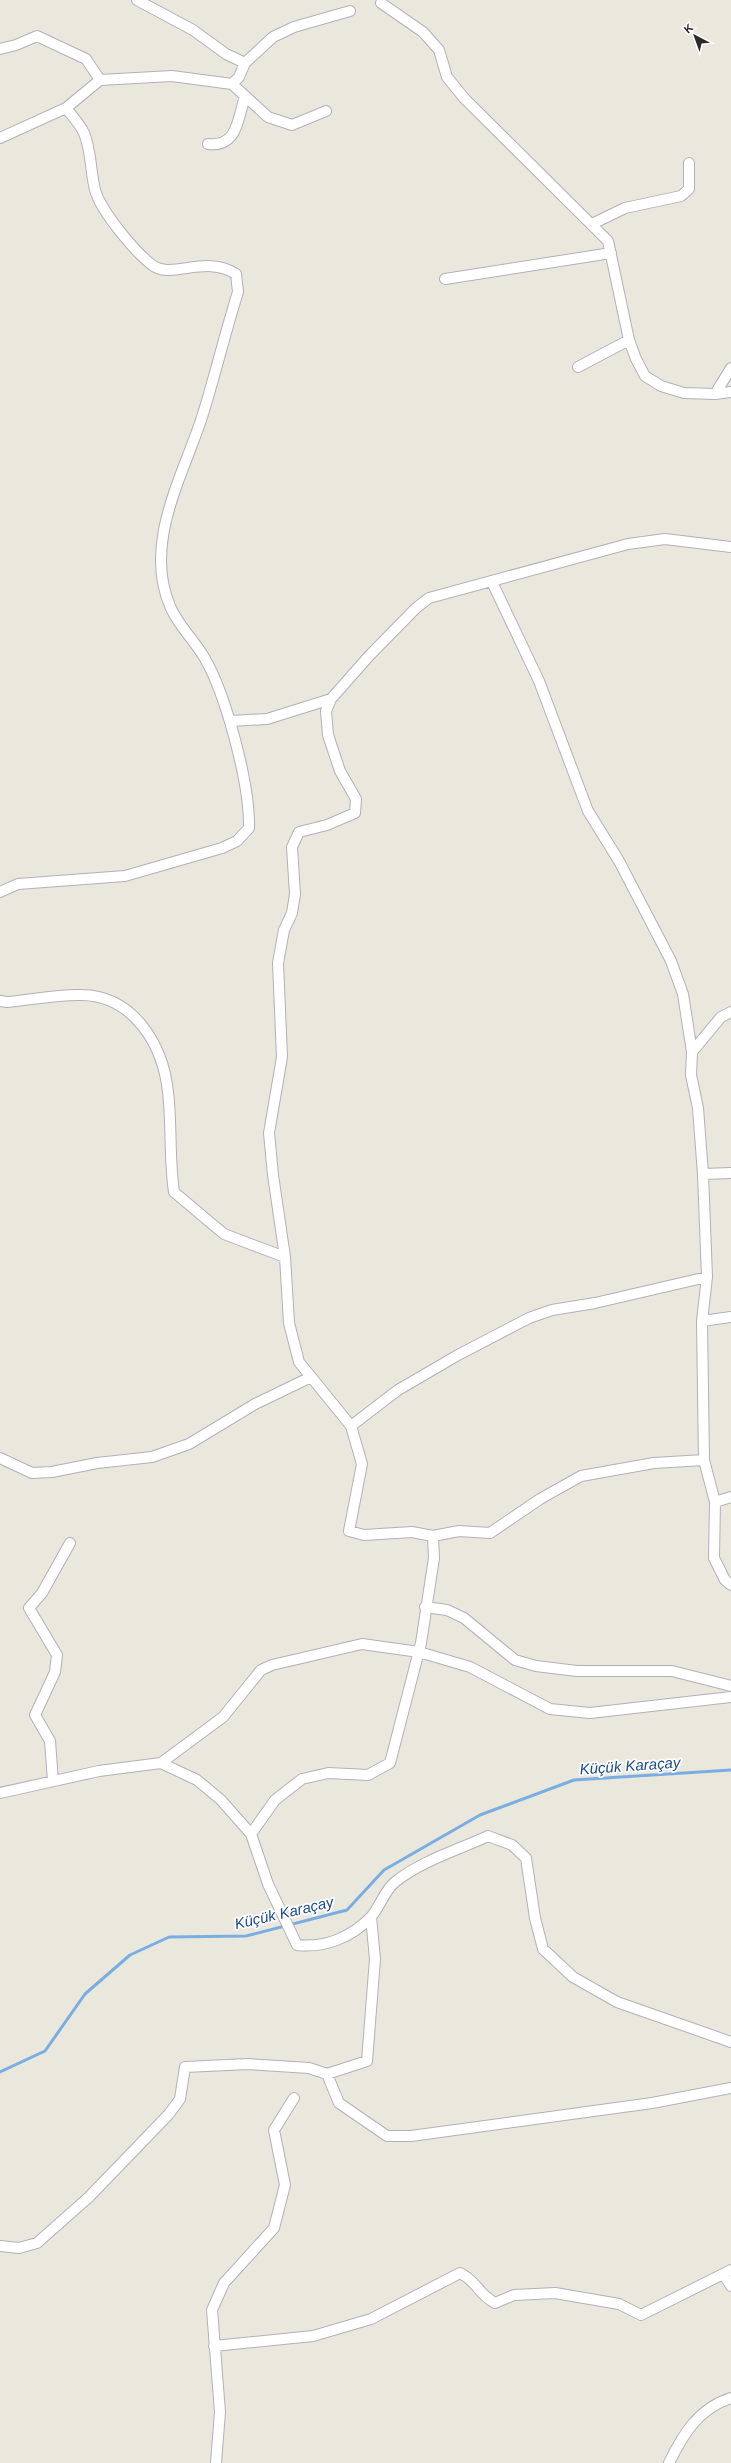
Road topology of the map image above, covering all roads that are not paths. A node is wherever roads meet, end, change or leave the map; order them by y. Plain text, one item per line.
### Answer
1 (137, 0) edge
2 (385, 1) edge
3 (350, 11) dead end
4 (0, 48) edge
5 (245, 63) junction
6 (100, 80) junction
7 (232, 84) junction
8 (245, 97) junction
9 (66, 108) junction
10 (326, 111) dead end
11 (0, 138) edge
12 (208, 144) dead end
13 (689, 163) dead end
14 (592, 224) junction
15 (611, 252) junction
16 (445, 279) dead end
17 (629, 340) junction
18 (578, 367) dead end
19 (731, 368) edge
20 (731, 392) edge
21 (715, 394) junction
22 (731, 547) edge
23 (492, 582) junction
24 (331, 699) junction
25 (230, 721) junction
26 (0, 892) edge
27 (0, 1001) edge
28 (731, 1012) edge
29 (692, 1052) junction
30 (731, 1173) edge
31 (703, 1174) junction
32 (285, 1257) junction
33 (707, 1277) junction
34 (731, 1317) edge
35 (702, 1321) junction
36 (309, 1378) junction
37 (352, 1426) junction
38 (0, 1458) edge
39 (704, 1460) junction
40 (731, 1496) edge
41 (715, 1502) junction
42 (433, 1536) junction
43 (70, 1543) dead end
44 (731, 1585) edge
45 (425, 1607) junction
46 (419, 1652) junction
47 (731, 1686) edge
48 (731, 1697) edge
49 (161, 1763) junction
50 (53, 1781) junction
51 (0, 1793) edge
52 (251, 1834) junction
53 (371, 1917) junction
54 (731, 2042) edge
55 (327, 2074) junction
56 (731, 2088) edge
57 (294, 2098) dead end
58 (0, 2246) edge
59 (727, 2272) edge
60 (731, 2286) edge
61 (214, 2346) junction
62 (731, 2398) edge
63 (216, 2463) edge
64 (669, 2463) edge

1 - 5 street
2 - 14 street
3 - 5 street
4 - 6 street
5 - 7 street
6 - 7 street
6 - 9 street
7 - 8 street
8 - 10 street
8 - 12 street
9 - 11 street
9 - 25 street
13 - 14 street
14 - 15 street
15 - 16 street
15 - 17 street
17 - 18 street
17 - 21 street
19 - 21 street
20 - 21 street
22 - 23 street
23 - 24 street
23 - 29 street
24 - 25 street
24 - 32 street
25 - 26 street
27 - 32 street
28 - 29 street
29 - 31 street
30 - 31 street
31 - 33 street
32 - 36 street
33 - 35 street
33 - 37 street
34 - 35 street
35 - 39 street
36 - 37 street
36 - 38 street
37 - 42 street
39 - 41 street
39 - 42 street
40 - 41 street
41 - 44 street
42 - 45 street
43 - 50 street
45 - 46 street
45 - 47 street
46 - 48 street
46 - 49 street
46 - 52 street
49 - 50 street
49 - 52 street
50 - 51 street
52 - 53 street
53 - 54 street
53 - 55 street
55 - 56 street
55 - 58 street
57 - 61 street
59 - 60 street
59 - 61 street
61 - 63 street
62 - 64 street

